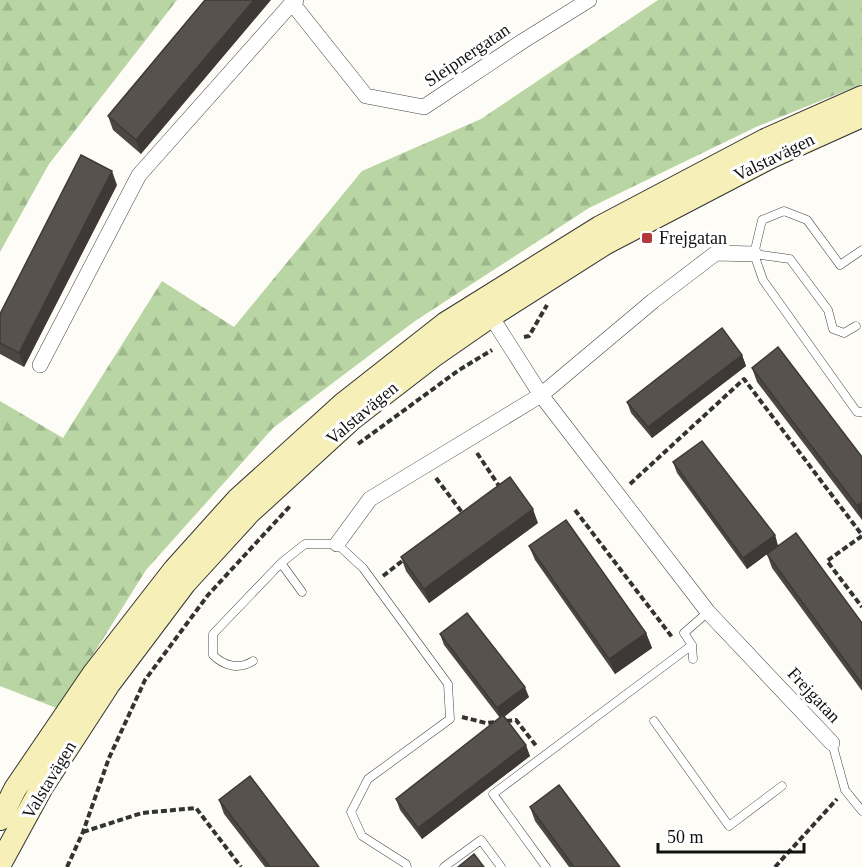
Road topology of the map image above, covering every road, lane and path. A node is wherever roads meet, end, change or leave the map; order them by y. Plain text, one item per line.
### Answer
1 (589, 0) edge
2 (294, 2) edge
3 (862, 97) edge
4 (862, 116) edge
5 (862, 250) edge
6 (754, 254) junction
7 (551, 298) dead end
8 (486, 308) junction
9 (856, 326) dead end
10 (506, 342) junction
11 (40, 365) dead end
12 (541, 395) junction
13 (862, 412) edge
14 (468, 440) junction
15 (357, 445) dead end
16 (427, 465) junction
17 (500, 487) junction
18 (503, 492) edge
19 (490, 494) edge
20 (618, 495) junction
21 (291, 505) dead end
22 (472, 507) edge
23 (575, 510) dead end
24 (464, 516) junction
25 (454, 521) edge
26 (862, 536) edge
27 (337, 544) junction
28 (410, 555) edge
29 (281, 563) junction
30 (374, 583) junction
31 (302, 592) dead end
32 (862, 608) edge
33 (708, 612) junction
34 (692, 645) junction
35 (683, 652) junction
36 (693, 659) dead end
37 (253, 661) dead end
38 (450, 713) junction
39 (654, 721) dead end
40 (832, 743) joint
41 (544, 756) junction
42 (782, 786) dead end
43 (845, 790) junction
44 (862, 811) edge
45 (0, 819) edge
46 (83, 832) junction
47 (0, 864) edge
48 (67, 867) edge
49 (241, 867) edge
50 (406, 867) edge
51 (444, 867) edge
52 (501, 867) edge
53 (546, 867) edge
54 (775, 867) edge

1 - 2 street, Sleipnergatan
2 - 11 street
3 - 8 street, Valstavägen
4 - 8 street, Valstavägen
5 - 6 lane
6 - 9 lane
6 - 12 street
6 - 13 lane
7 - 10 path
8 - 10 street, Frejgatan
8 - 45 street, Valstavägen
8 - 47 street, Valstavägen
10 - 12 street, Frejgatan
10 - 15 path
12 - 14 street
12 - 20 street, Frejgatan
14 - 16 street
14 - 17 path
16 - 24 path
16 - 27 street
17 - 18 path
17 - 19 path
20 - 26 path
20 - 33 street, Frejgatan
21 - 46 path
22 - 24 path
23 - 35 path
24 - 25 path
26 - 32 path
27 - 29 lane
27 - 30 lane
28 - 30 path
29 - 31 lane
29 - 37 lane
30 - 38 lane
33 - 34 lane
33 - 40 street, Frejgatan
34 - 35 lane
34 - 36 lane
35 - 41 lane
38 - 41 path
38 - 50 lane
39 - 42 lane
40 - 43 lane
41 - 53 lane
43 - 44 lane
43 - 54 path
46 - 48 path
46 - 49 path
51 - 52 lane

